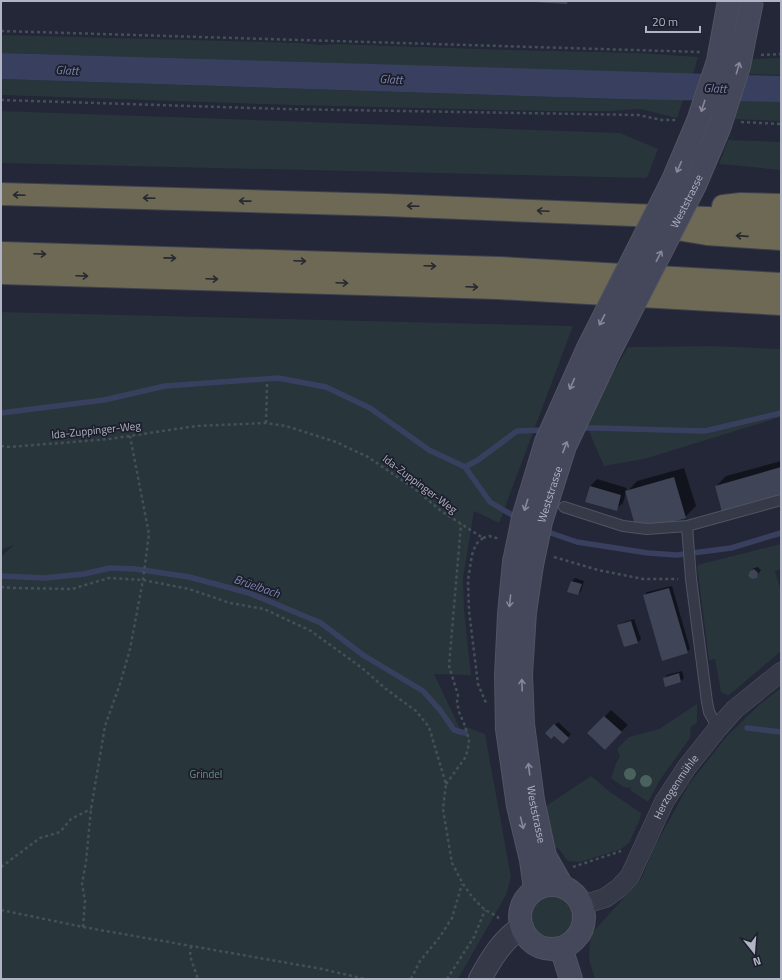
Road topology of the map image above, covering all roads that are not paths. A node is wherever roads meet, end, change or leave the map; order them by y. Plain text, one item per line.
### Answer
1 (729, 1) edge
2 (752, 1) edge
3 (1, 194) edge
4 (781, 205) edge
5 (582, 213) junction
6 (634, 214) junction
7 (781, 221) edge
8 (781, 239) edge
9 (1, 253) edge
10 (1, 273) edge
11 (781, 284) edge
12 (781, 304) edge
13 (781, 500) edge
14 (564, 508) dead end
15 (687, 529) junction
16 (523, 564) junction
17 (781, 672) edge
18 (718, 728) junction
19 (565, 877) junction
20 (535, 889) junction
21 (582, 905) junction
22 (516, 930) junction
23 (561, 948) junction
24 (480, 979) edge
25 (571, 979) edge

1 -> 16 main road, Weststrasse, bridge
16 -> 2 main road, Weststrasse, bridge
5 -> 3 highway
4 - 6 highway
5 - 6 highway
8 -> 5 highway
6 - 7 highway
9 -> 11 highway
10 -> 12 highway
13 - 15 lane
14 - 15 lane
15 - 18 lane
19 -> 16 main road, Weststrasse
16 -> 20 main road, Weststrasse
17 - 18 street, Herzogenmühle
18 - 21 street, Herzogenmühle
19 - 20 main road
19 - 21 main road, Weststrasse
20 - 22 main road
21 - 23 main road
22 - 23 main road
22 - 24 street
23 - 25 main road

